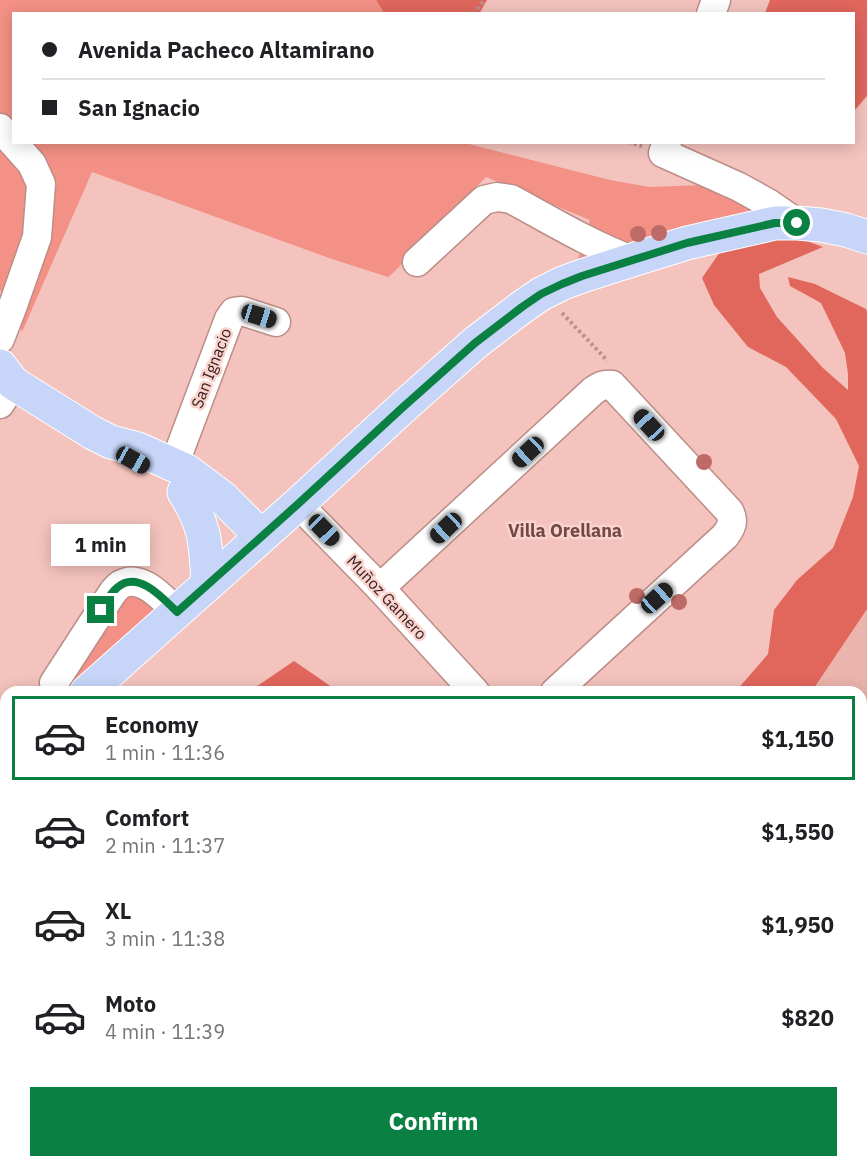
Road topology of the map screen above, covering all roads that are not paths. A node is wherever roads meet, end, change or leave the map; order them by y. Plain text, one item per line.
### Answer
1 (0, 128) edge
2 (12, 142) edge
3 (14, 144) edge
4 (666, 144) edge
5 (797, 223) junction
6 (867, 237) edge
7 (632, 260) junction
8 (417, 262) dead end
9 (276, 322) dead end
10 (0, 339) edge
11 (4, 384) edge
12 (186, 479) junction
13 (298, 504) junction
14 (253, 544) junction
15 (208, 584) junction
16 (380, 588) junction
17 (177, 612) junction
18 (54, 683) dead end
19 (94, 686) edge
20 (470, 686) edge
21 (562, 686) edge

1 - 2 street
3 - 10 street
4 - 5 street
5 - 6 main road
5 - 7 main road
7 - 8 street
7 - 13 main road
9 - 12 street, San Ignacio
11 - 12 main road
12 - 13 main road
12 - 14 main road
12 - 15 main road
13 - 14 main road
13 - 16 street, Muñoz Gamero
14 - 15 main road
15 - 17 main road
16 - 20 street, Muñoz Gamero
16 - 21 street
17 - 18 street
17 - 19 main road

